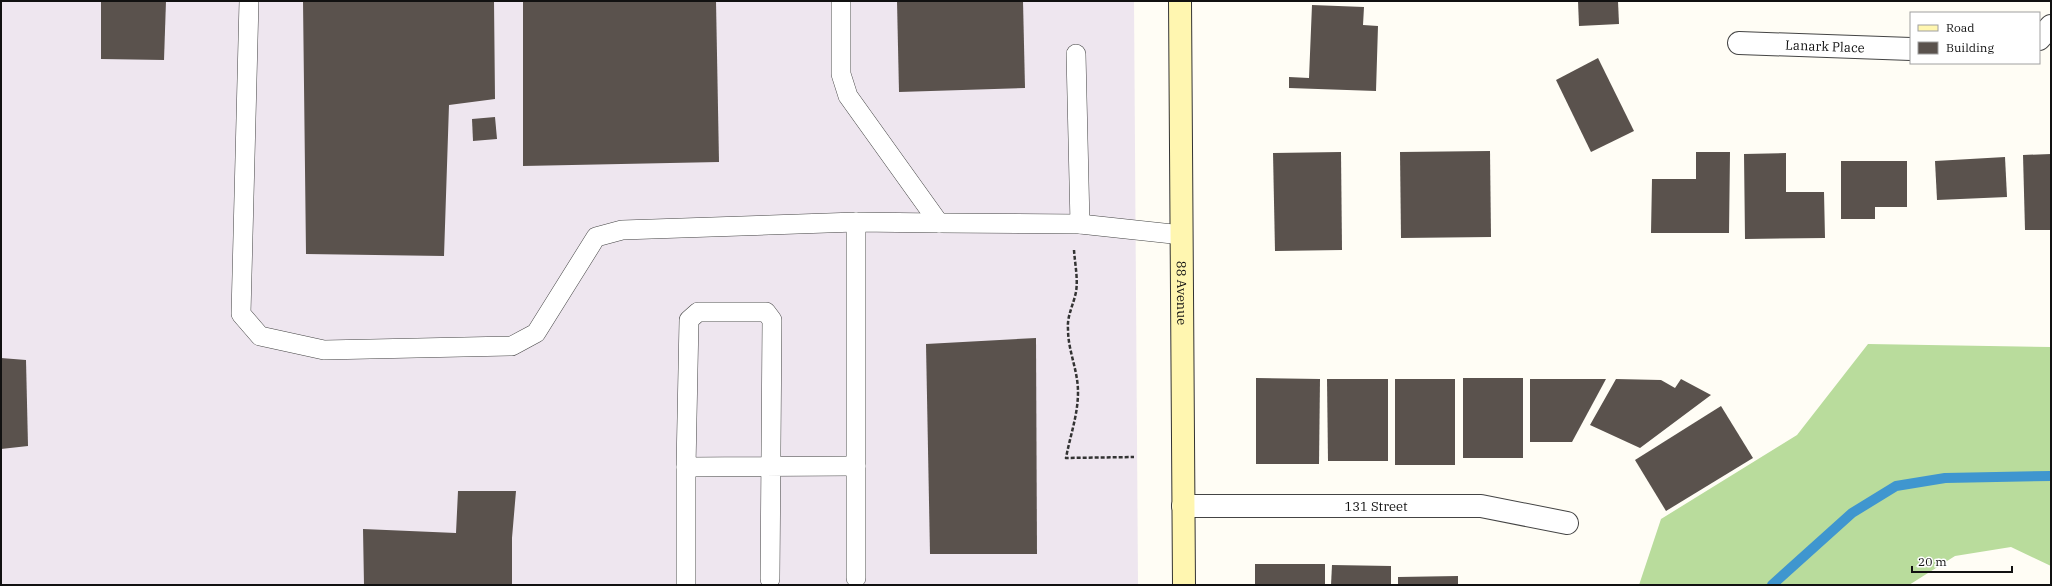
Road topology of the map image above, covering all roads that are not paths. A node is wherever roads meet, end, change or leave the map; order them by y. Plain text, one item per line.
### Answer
1 (249, 1) edge
2 (841, 1) edge
3 (1180, 1) edge
4 (2051, 26) edge
5 (2040, 38) edge
6 (1739, 43) dead end
7 (1910, 49) edge
8 (1076, 54) dead end
9 (856, 222) junction
10 (939, 223) junction
11 (1076, 224) junction
12 (1182, 234) junction
13 (856, 466) junction
14 (686, 467) junction
15 (771, 467) junction
16 (1183, 506) junction
17 (1567, 523) dead end
18 (856, 578) dead end
19 (770, 579) dead end
20 (686, 585) edge
21 (1184, 585) edge

1 - 9 lane
2 - 10 lane
3 - 12 main road, 88 Avenue
4 - 5 street
6 - 7 street, Lanark Place
8 - 11 lane
9 - 10 lane
9 - 13 lane
10 - 11 lane
11 - 12 lane
12 - 16 main road, 88 Avenue
13 - 15 lane
13 - 18 lane
14 - 15 lane
14 - 15 lane
14 - 20 lane
15 - 19 lane
16 - 17 street, 131 Street
16 - 21 main road, 88 Avenue

